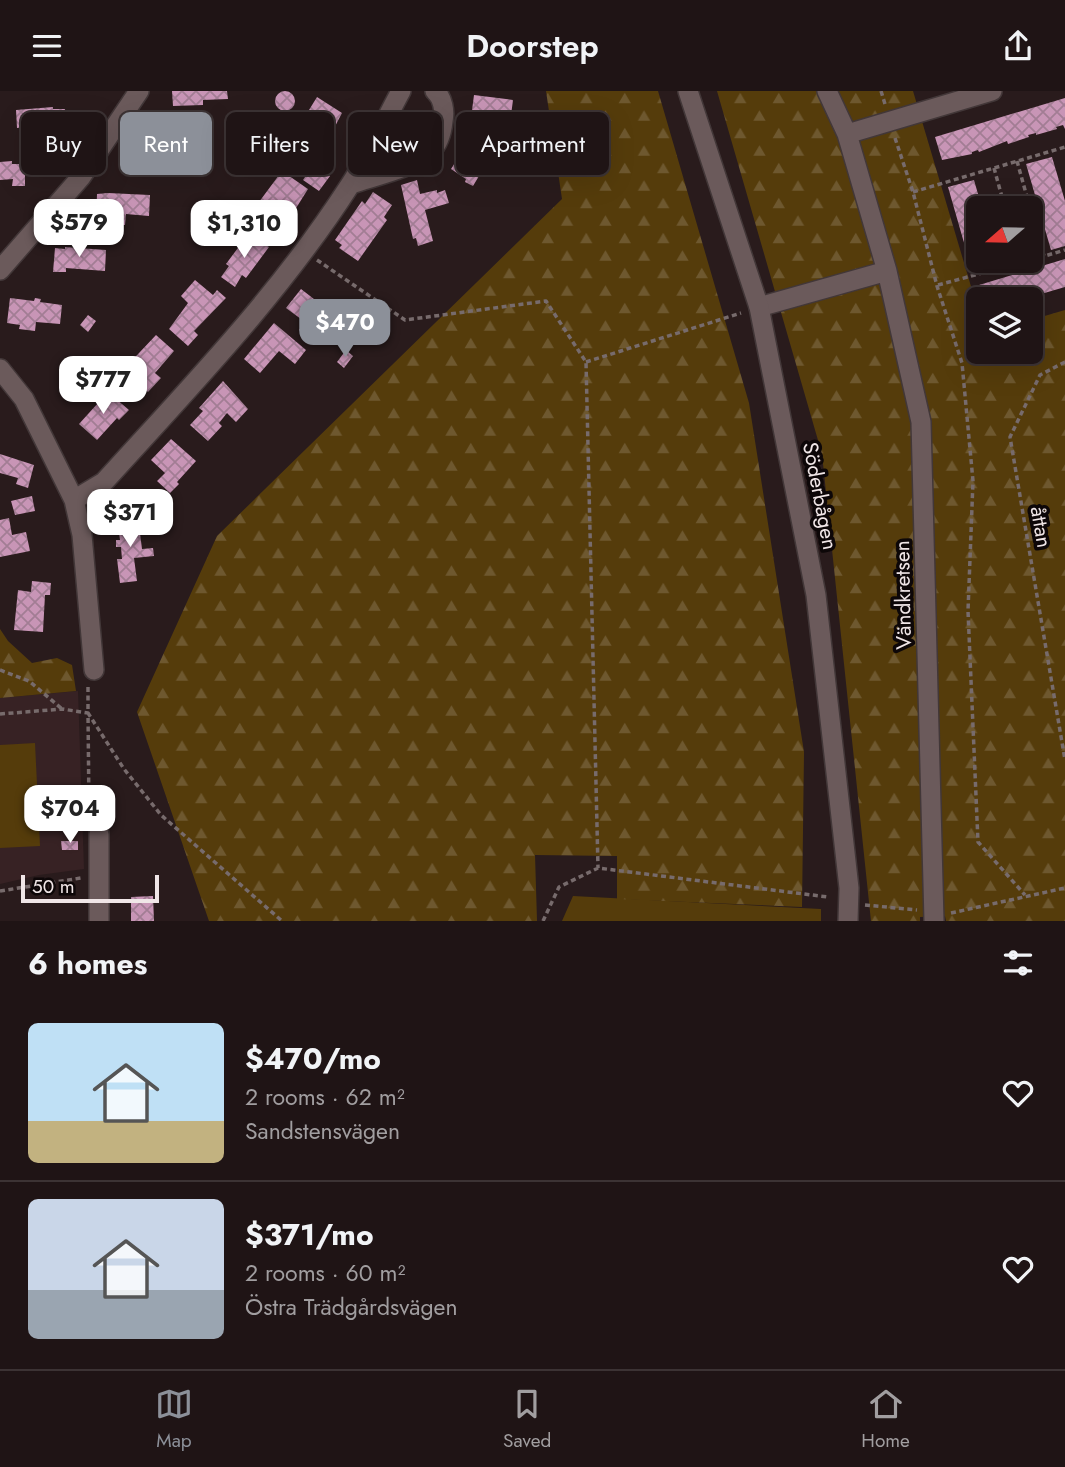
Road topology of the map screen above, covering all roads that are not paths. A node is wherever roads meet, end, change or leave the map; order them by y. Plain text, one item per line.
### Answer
1 (139, 91) edge
2 (401, 91) edge
3 (435, 91) edge
4 (688, 91) edge
5 (827, 91) edge
6 (992, 91) edge
7 (847, 134) junction
8 (351, 184) junction
9 (0, 270) edge
10 (887, 271) junction
11 (760, 307) junction
12 (0, 369) edge
13 (74, 500) junction
14 (94, 670) road end
15 (99, 834) road end
16 (934, 915) edge
17 (99, 921) edge
18 (848, 921) edge

1 - 9 street
2 - 8 street
3 - 8 street
4 - 11 street, Söderbågen
5 - 7 street, Vändkretsen
6 - 7 street
7 - 10 street, Vändkretsen
8 - 13 street
10 - 11 street
10 - 16 street, Vändkretsen
11 - 18 street, Söderbågen
12 - 13 street
13 - 14 street
15 - 17 street

